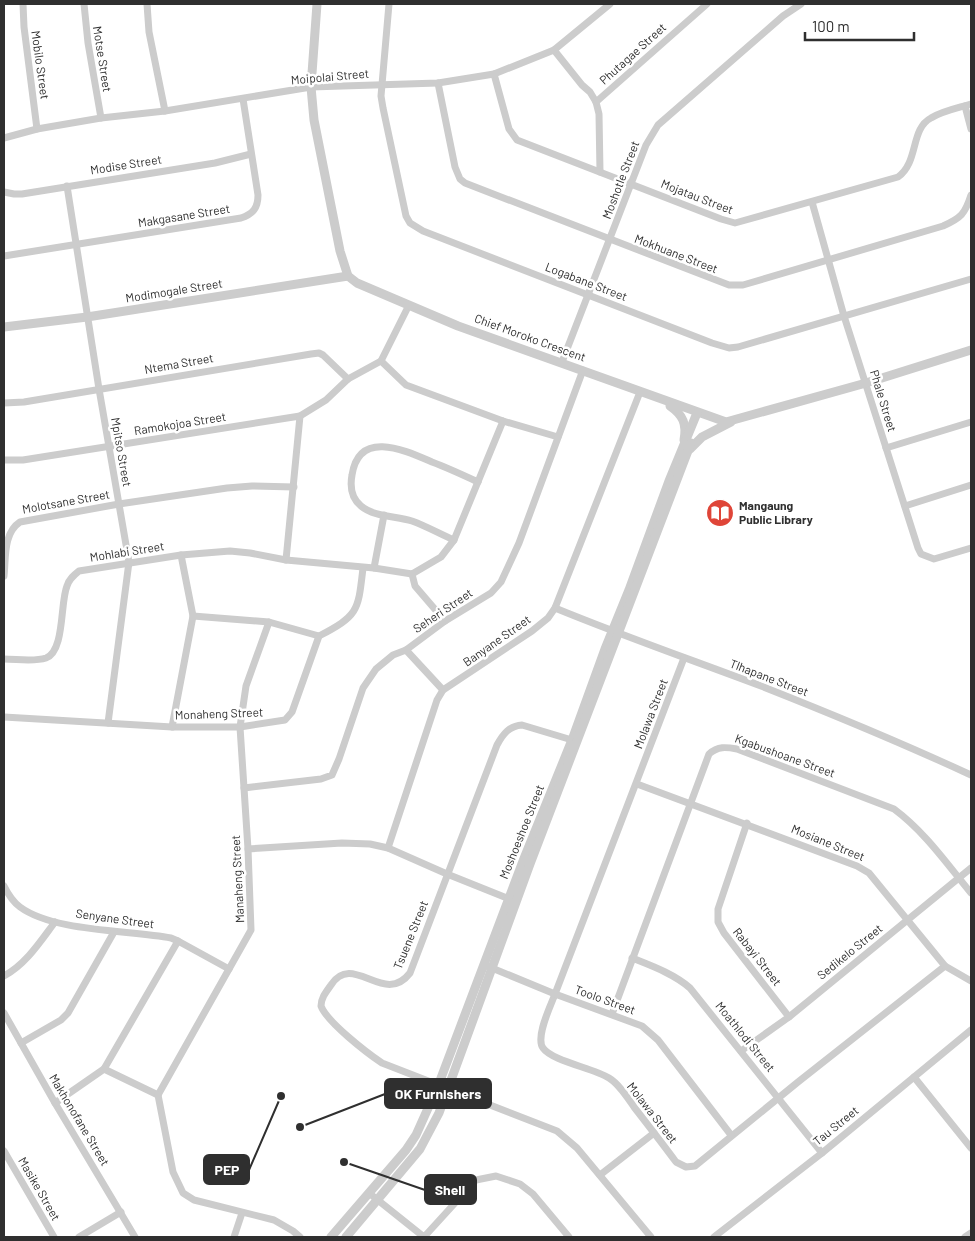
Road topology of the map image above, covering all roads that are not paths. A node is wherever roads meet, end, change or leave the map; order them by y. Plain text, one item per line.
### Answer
1 (23, 4) edge
2 (84, 4) edge
3 (147, 4) edge
4 (317, 4) edge
5 (389, 4) edge
6 (610, 4) edge
7 (706, 4) edge
8 (801, 4) edge
9 (554, 50) junction
10 (494, 74) junction
11 (438, 82) junction
12 (384, 84) junction
13 (310, 87) junction
14 (243, 100) junction
15 (596, 102) junction
16 (968, 105) edge
17 (165, 111) junction
18 (100, 118) junction
19 (37, 129) junction
20 (971, 129) edge
21 (4, 138) edge
22 (251, 154) junction
23 (600, 172) junction
24 (631, 184) junction
25 (67, 186) junction
26 (4, 192) edge
27 (971, 195) edge
28 (812, 202) junction
29 (610, 240) junction
30 (76, 246) junction
31 (4, 256) edge
32 (828, 260) junction
33 (348, 276) junction
34 (971, 279) edge
35 (588, 295) junction
36 (409, 305) junction
37 (844, 316) junction
38 (87, 317) junction
39 (4, 327) edge
40 (971, 350) edge
41 (380, 361) junction
42 (562, 362) junction
43 (583, 370) junction
44 (348, 380) junction
45 (866, 384) junction
46 (99, 389) junction
47 (640, 392) junction
48 (660, 399) junction
49 (4, 403) edge
50 (699, 414) junction
51 (300, 416) junction
52 (503, 421) junction
53 (731, 422) junction
54 (971, 422) edge
55 (558, 437) junction
56 (108, 447) junction
57 (886, 448) junction
58 (685, 451) junction
59 (4, 460) edge
60 (478, 482) junction
61 (971, 485) edge
62 (294, 487) junction
63 (119, 504) junction
64 (905, 506) junction
65 (384, 515) junction
66 (454, 540) junction
67 (971, 548) edge
68 (181, 555) junction
69 (286, 560) junction
70 (129, 562) junction
71 (364, 568) junction
72 (374, 568) junction
73 (412, 574) junction
74 (4, 576) edge
75 (555, 608) junction
76 (193, 616) junction
77 (445, 621) junction
78 (269, 622) junction
79 (615, 633) junction
80 (319, 636) junction
81 (406, 650) junction
82 (684, 658) junction
83 (4, 659) edge
84 (443, 690) junction
85 (4, 717) edge
86 (108, 723) junction
87 (172, 727) junction
88 (240, 727) junction
89 (572, 740) junction
90 (971, 775) edge
91 (637, 784) junction
92 (244, 788) junction
93 (691, 804) junction
94 (747, 823) junction
95 (388, 848) junction
96 (248, 849) junction
97 (971, 868) edge
98 (447, 874) junction
99 (959, 879) junction
100 (4, 886) edge
101 (971, 893) edge
102 (513, 900) junction
103 (907, 920) junction
104 (55, 922) junction
105 (114, 932) junction
106 (178, 941) junction
107 (632, 958) junction
108 (489, 966) junction
109 (945, 966) junction
110 (229, 969) junction
111 (4, 976) edge
112 (971, 981) edge
113 (555, 994) junction
114 (4, 1013) edge
115 (612, 1014) junction
116 (790, 1017) junction
117 (971, 1030) edge
118 (21, 1043) junction
119 (741, 1051) junction
120 (104, 1069) junction
121 (914, 1077) junction
122 (438, 1086) junction
123 (448, 1089) junction
124 (158, 1096) junction
125 (779, 1097) junction
126 (54, 1103) junction
127 (654, 1133) junction
128 (731, 1135) junction
129 (971, 1148) edge
130 (4, 1151) edge
131 (822, 1153) junction
132 (600, 1175) junction
133 (369, 1193) junction
134 (377, 1200) junction
135 (121, 1212) junction
136 (242, 1213) junction
137 (971, 1233) edge
138 (54, 1237) edge
139 (79, 1237) edge
140 (135, 1237) edge
141 (234, 1237) edge
142 (300, 1237) edge
143 (331, 1237) edge
144 (346, 1237) edge
145 (568, 1237) edge
146 (651, 1237) edge
147 (714, 1237) edge
148 (966, 1237) edge

1 - 19 street, Mobilo Street
2 - 18 street, Motse Street
3 - 17 street
4 - 13 street
5 - 12 street, Logabane Street
6 - 9 street, Moipolai Street
7 - 15 street, Phutagae Street
8 - 24 street, Moshotle Street
9 - 10 street, Moipolai Street
9 - 15 street
10 - 11 street, Moipolai Street
10 - 23 street, Mojatau Street
11 - 12 street, Moipolai Street
11 - 29 street, Mokhuane Street
12 - 13 street, Moipolai Street
12 - 35 street, Logabane Street
13 - 14 street, Moipolai Street
13 - 33 street
14 - 17 street, Moipolai Street
14 - 22 street, Makgasane Street
15 - 23 street
16 - 20 street
16 - 28 street, Mojatau Street
17 - 18 street, Moipolai Street
18 - 19 street, Moipolai Street
19 - 21 street, Moipolai Street
22 - 25 street, Modise Street
22 - 30 street, Makgasane Street
23 - 24 street, Mojatau Street
24 - 28 street, Mojatau Street
24 - 29 street, Moshotle Street
25 - 26 street, Modise Street
25 - 30 street, Mpitso Street
27 - 32 street, Mokhuane Street
28 - 32 street, Phale Street
29 - 32 street, Mokhuane Street
29 - 35 street, Moshotle Street
30 - 31 street, Makgasane Street
30 - 38 street, Mpitso Street
32 - 37 street, Phale Street
33 - 36 street, Chief Moroko Crescent
33 - 38 street, Modimogale Street
34 - 37 street, Logabane Street
35 - 37 street, Logabane Street
35 - 42 street, Moshotle Street
36 - 41 street
36 - 42 street, Chief Moroko Crescent
37 - 45 street, Phale Street
38 - 39 street, Modimogale Street
38 - 46 street, Mpitso Street
40 - 45 street, Chief Moroko Crescent
41 - 44 street
41 - 52 street
42 - 43 street, Chief Moroko Crescent
43 - 47 street, Chief Moroko Crescent
43 - 55 street, Seheri Street
44 - 46 street, Ntema Street
44 - 51 street, Ramokojoa Street
45 - 53 street, Chief Moroko Crescent
45 - 57 street, Phale Street
46 - 49 street, Ntema Street
46 - 56 street, Mpitso Street
47 - 48 street, Chief Moroko Crescent
47 - 75 street, Banyane Street
48 - 50 street, Chief Moroko Crescent
48 - 58 street
50 - 53 street, Chief Moroko Crescent
50 - 58 street, Moshoeshoe Street
51 - 56 street, Ramokojoa Street
51 - 62 street
52 - 55 street
52 - 60 street
53 - 58 street
54 - 57 street
55 - 77 street, Seheri Street
56 - 59 street, Ramokojoa Street
56 - 63 street, Mpitso Street
57 - 64 street, Phale Street
58 - 79 street, Moshoeshoe Street
60 - 65 street
60 - 66 street
61 - 64 street
62 - 63 street, Molotsane Street
62 - 69 street
63 - 70 street, Mpitso Street
63 - 74 street, Molotsane Street
64 - 67 street, Phale Street
65 - 66 street
65 - 72 street
66 - 73 street
68 - 69 street, Mohlabi Street
68 - 70 street, Mohlabi Street
68 - 76 street
69 - 71 street, Mohlabi Street
70 - 83 street, Mohlabi Street
70 - 86 street, Mpitso Street
71 - 72 street, Mohlabi Street
71 - 80 street
72 - 73 street, Mohlabi Street
73 - 77 street
75 - 79 street, Tlhapane Street
75 - 84 street, Banyane Street
76 - 78 street
76 - 87 street
77 - 81 street, Seheri Street
78 - 80 street
78 - 88 street, Manaheng Street
79 - 82 street, Tlhapane Street
79 - 89 street, Moshoeshoe Street
79 - 102 street, Moshoeshoe Street
80 - 88 street, Monaheng Street
81 - 84 street
81 - 92 street, Seheri Street
82 - 90 street, Tlhapane Street
82 - 91 street, Molawa Street
84 - 95 street
85 - 86 street, Monaheng Street
86 - 87 street, Monaheng Street
87 - 88 street, Monaheng Street
88 - 92 street, Manaheng Street
89 - 98 street, Tsuene Street
89 - 102 street, Moshoeshoe Street
91 - 93 street, Mosiane Street
91 - 113 street, Molawa Street
92 - 96 street, Manaheng Street
93 - 94 street, Mosiane Street
93 - 99 street, Kgabushoane Street
93 - 107 street, Kgabushoane Street
94 - 103 street, Mosiane Street
94 - 116 street, Rabayi Street
95 - 96 street
95 - 98 street
96 - 110 street, Manaheng Street
97 - 99 street, Sedikelo Street
98 - 102 street
98 - 122 street, Tsuene Street
99 - 101 street, Kgabushoane Street
99 - 103 street, Sedikelo Street
100 - 104 street, Senyane Street
102 - 108 street, Moshoeshoe Street
103 - 109 street, Mosiane Street
103 - 116 street, Sedikelo Street
104 - 105 street, Senyane Street
104 - 111 street
105 - 106 street, Senyane Street
105 - 118 street
106 - 110 street, Senyane Street
106 - 120 street
107 - 115 street, Kgabushoane Street
107 - 119 street, Moathlodi Street
108 - 113 street, Toolo Street
108 - 122 street, Moshoeshoe Street
108 - 123 street, Moshoeshoe Street
109 - 112 street, Mosiane Street
109 - 125 street, Molawa Street
110 - 124 street, Manaheng Street
113 - 115 street, Toolo Street
113 - 127 street, Molawa Street
114 - 118 street, Makhonofane Street
115 - 128 street, Toolo Street
116 - 119 street, Sedikelo Street
117 - 121 street, Tau Street
118 - 126 street, Makhonofane Street
119 - 125 street, Moathlodi Street
120 - 124 street
120 - 126 street
121 - 129 street
121 - 131 street, Tau Street
122 - 123 street, Tsuene Street
122 - 133 street, Moshoeshoe Street
123 - 132 street, Tsuene Street
123 - 134 street, Moshoeshoe Street
124 - 136 street
125 - 128 street, Molawa Street
125 - 131 street, Moathlodi Street
126 - 135 street, Makhonofane Street
127 - 128 street, Molawa Street
127 - 132 street
130 - 138 street, Masike Street
131 - 147 street, Tau Street
132 - 146 street, Tsuene Street
133 - 134 street
133 - 143 street, Moshoeshoe Street
134 - 144 street, Moshoeshoe Street
134 - 145 street
135 - 139 street
135 - 140 street, Makhonofane Street
136 - 141 street
136 - 142 street
137 - 148 street

